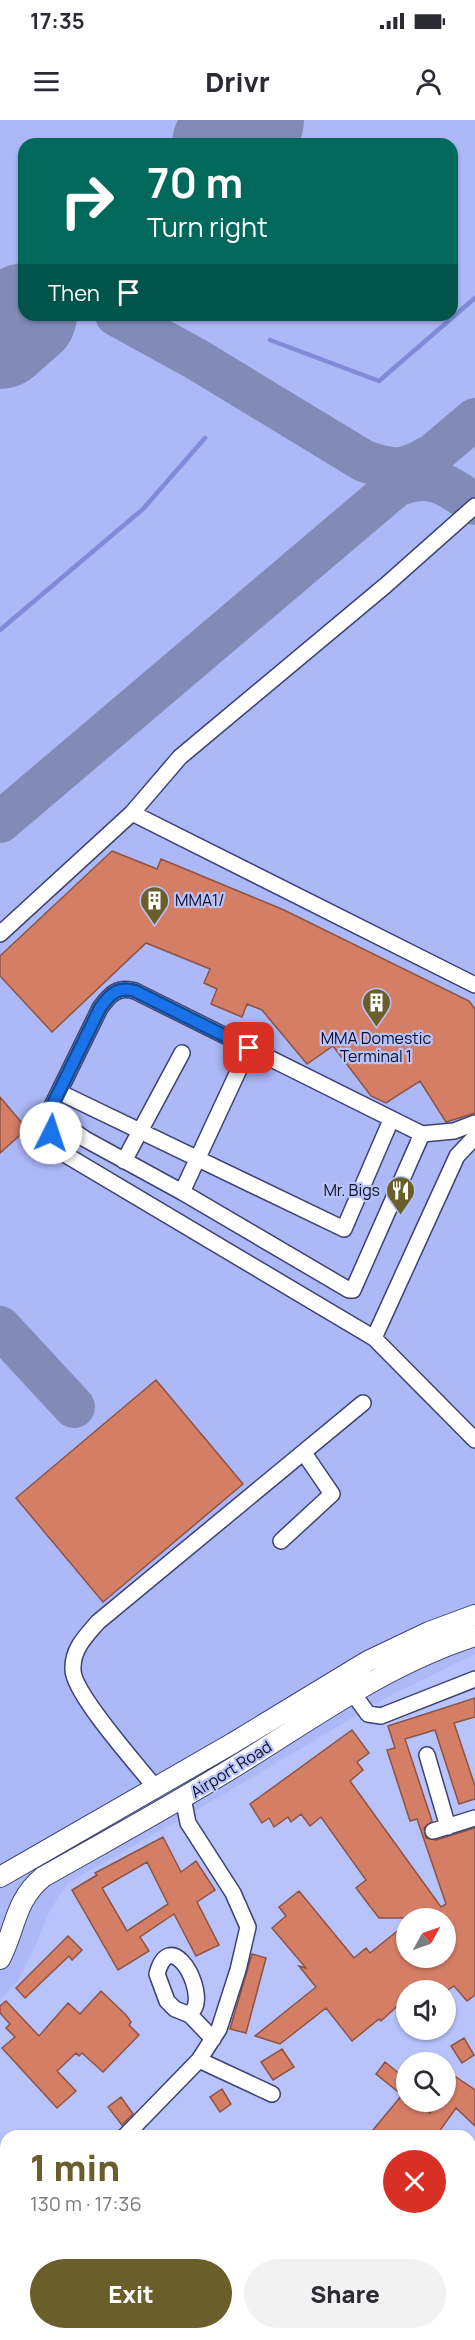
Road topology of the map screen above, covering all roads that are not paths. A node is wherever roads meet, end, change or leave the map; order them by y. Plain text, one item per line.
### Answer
1 (475, 506) edge
2 (132, 813) junction
3 (0, 934) edge
4 (475, 985) edge
5 (249, 1048) junction
6 (182, 1053) dead end
7 (59, 1092) junction
8 (50, 1115) junction
9 (391, 1120) junction
10 (475, 1123) edge
11 (141, 1131) junction
12 (422, 1134) junction
13 (475, 1137) edge
14 (198, 1158) junction
15 (124, 1161) junction
16 (182, 1192) junction
17 (374, 1338) junction
18 (363, 1403) dead end
19 (475, 1440) edge
20 (304, 1453) junction
21 (281, 1541) dead end
22 (475, 1615) edge
23 (475, 1636) edge
24 (475, 1679) edge
25 (352, 1692) junction
26 (427, 1755) dead end
27 (155, 1787) junction
28 (183, 1798) junction
29 (475, 1818) edge
30 (2, 1871) edge
31 (0, 1910) edge
32 (10, 1928) junction
33 (0, 1959) edge
34 (190, 2015) dead end
35 (213, 2039) junction
36 (199, 2060) junction
37 (272, 2094) dead end
38 (131, 2130) edge

1 - 2 street
2 - 3 street
2 - 4 street
5 - 7 street
5 - 9 street
5 - 14 street
6 - 11 street
7 - 8 street
7 - 11 street
8 - 15 street
8 - 17 street
9 - 12 street
9 - 14 street
10 - 12 street
11 - 14 street
11 - 15 street
12 - 16 street
13 - 17 street
14 - 16 street
15 - 16 street
17 - 19 street
18 - 20 street
20 - 21 street
20 - 27 street
22 - 27 main road, Airport Road
23 - 25 main road, Airport Road
24 - 25 street
25 - 28 main road, Airport Road
26 - 29 street
27 - 30 main road, Airport Road
28 - 32 main road, Airport Road
28 - 35 street
31 - 32 main road
32 - 33 main road, Airport Road
34 - 35 street
35 - 36 street
36 - 37 street
36 - 38 street

